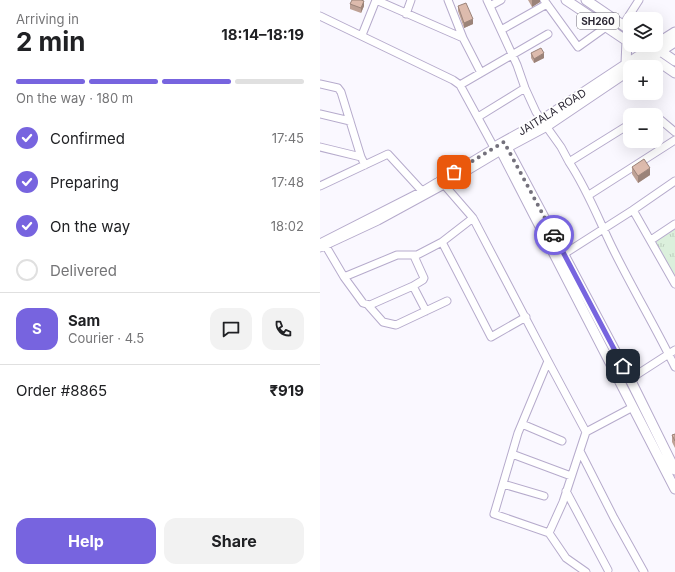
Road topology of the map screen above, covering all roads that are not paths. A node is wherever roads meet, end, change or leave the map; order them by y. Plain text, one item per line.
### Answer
1 (376, 0) edge
2 (411, 0) edge
3 (448, 0) edge
4 (501, 0) edge
5 (566, 0) edge
6 (586, 0) edge
7 (640, 0) edge
8 (546, 2) edge
9 (488, 3) edge
10 (634, 12) edge
11 (406, 14) junction
12 (320, 16) edge
13 (623, 26) edge
14 (606, 27) junction
15 (501, 30) junction
16 (548, 34) dead end
17 (362, 35) junction
18 (673, 36) edge
19 (663, 37) edge
20 (463, 38) junction
21 (623, 38) edge
22 (663, 42) edge
23 (645, 52) edge
24 (663, 52) edge
25 (648, 54) junction
26 (512, 55) junction
27 (639, 60) edge
28 (642, 60) edge
29 (675, 61) edge
30 (623, 70) edge
31 (672, 71) edge
32 (482, 73) junction
33 (320, 84) edge
34 (460, 85) junction
35 (525, 88) junction
36 (320, 114) edge
37 (478, 117) junction
38 (350, 121) junction
39 (663, 122) edge
40 (544, 123) junction
41 (623, 128) edge
42 (675, 132) edge
43 (675, 140) edge
44 (320, 147) edge
45 (500, 148) junction
46 (361, 157) junction
47 (569, 162) junction
48 (365, 165) junction
49 (675, 181) edge
50 (442, 182) junction
51 (320, 186) edge
52 (422, 191) junction
53 (589, 195) junction
54 (632, 210) junction
55 (473, 218) junction
56 (675, 224) edge
57 (603, 228) junction
58 (651, 240) junction
59 (442, 242) junction
60 (322, 244) edge
61 (564, 254) junction
62 (414, 256) junction
63 (344, 277) junction
64 (675, 284) edge
65 (413, 286) junction
66 (447, 301) dead end
67 (368, 305) junction
68 (426, 311) junction
69 (526, 317) junction
70 (672, 352) edge
71 (548, 361) junction
72 (675, 367) edge
73 (630, 379) junction
74 (633, 407) junction
75 (522, 424) junction
76 (586, 432) junction
77 (562, 441) dead end
78 (580, 450) junction
79 (512, 454) junction
80 (675, 470) edge
81 (571, 476) junction
82 (503, 484) junction
83 (675, 488) edge
84 (566, 491) junction
85 (544, 496) dead end
86 (550, 533) junction
87 (608, 570) dead end
88 (586, 572) edge
89 (644, 572) edge

1 - 11 street
1 - 17 street
2 - 11 street
3 - 20 street
4 - 9 street
5 - 14 main road, SH260
6 - 13 main road, SH260
7 - 10 street
8 - 14 street
8 - 15 street
9 - 15 street
11 - 20 street
12 - 17 street
14 - 21 main road, SH260
15 - 26 street
16 - 26 street
17 - 34 street
18 - 19 main road
18 - 22 main road, JAITALA ROAD
20 - 32 street
23 - 25 main road, SH260
24 - 29 main road
25 - 27 main road, JAITALA ROAD
25 - 28 main road, JAITALA ROAD
25 - 31 main road, SH260
26 - 32 street
26 - 35 street
30 - 40 main road, JAITALA ROAD
32 - 34 street
33 - 38 street
34 - 37 street
35 - 37 street
35 - 40 street
36 - 38 street
37 - 45 street
38 - 46 street
39 - 42 street
40 - 45 main road, JAITALA ROAD
40 - 47 street
41 - 47 street
43 - 53 street
44 - 46 street
45 - 50 street, JAITALA ROAD
45 - 61 main road
45 - 74 main road
46 - 48 street
47 - 53 street
48 - 51 street
48 - 52 street
49 - 54 street
50 - 52 street, JAITALA ROAD
50 - 55 street
50 - 60 street, JAITALA ROAD
52 - 60 street, JAITALA ROAD
53 - 57 street
54 - 57 street
54 - 58 street
55 - 59 street
55 - 69 street
56 - 58 street
57 - 61 street
57 - 70 street
58 - 64 street
59 - 62 street
59 - 69 street
60 - 63 street
61 - 73 main road
62 - 63 street
62 - 65 street
63 - 67 street
65 - 67 street
65 - 68 street
66 - 68 street
67 - 68 street
69 - 71 street
70 - 72 street
70 - 73 street
71 - 75 street
71 - 76 street
73 - 80 main road
74 - 76 street
74 - 83 main road
75 - 77 street
75 - 79 street
76 - 78 street
78 - 81 street
78 - 89 street
79 - 81 street
79 - 82 street
81 - 84 street
82 - 85 street
82 - 86 street
84 - 86 street
84 - 87 street
86 - 88 street

